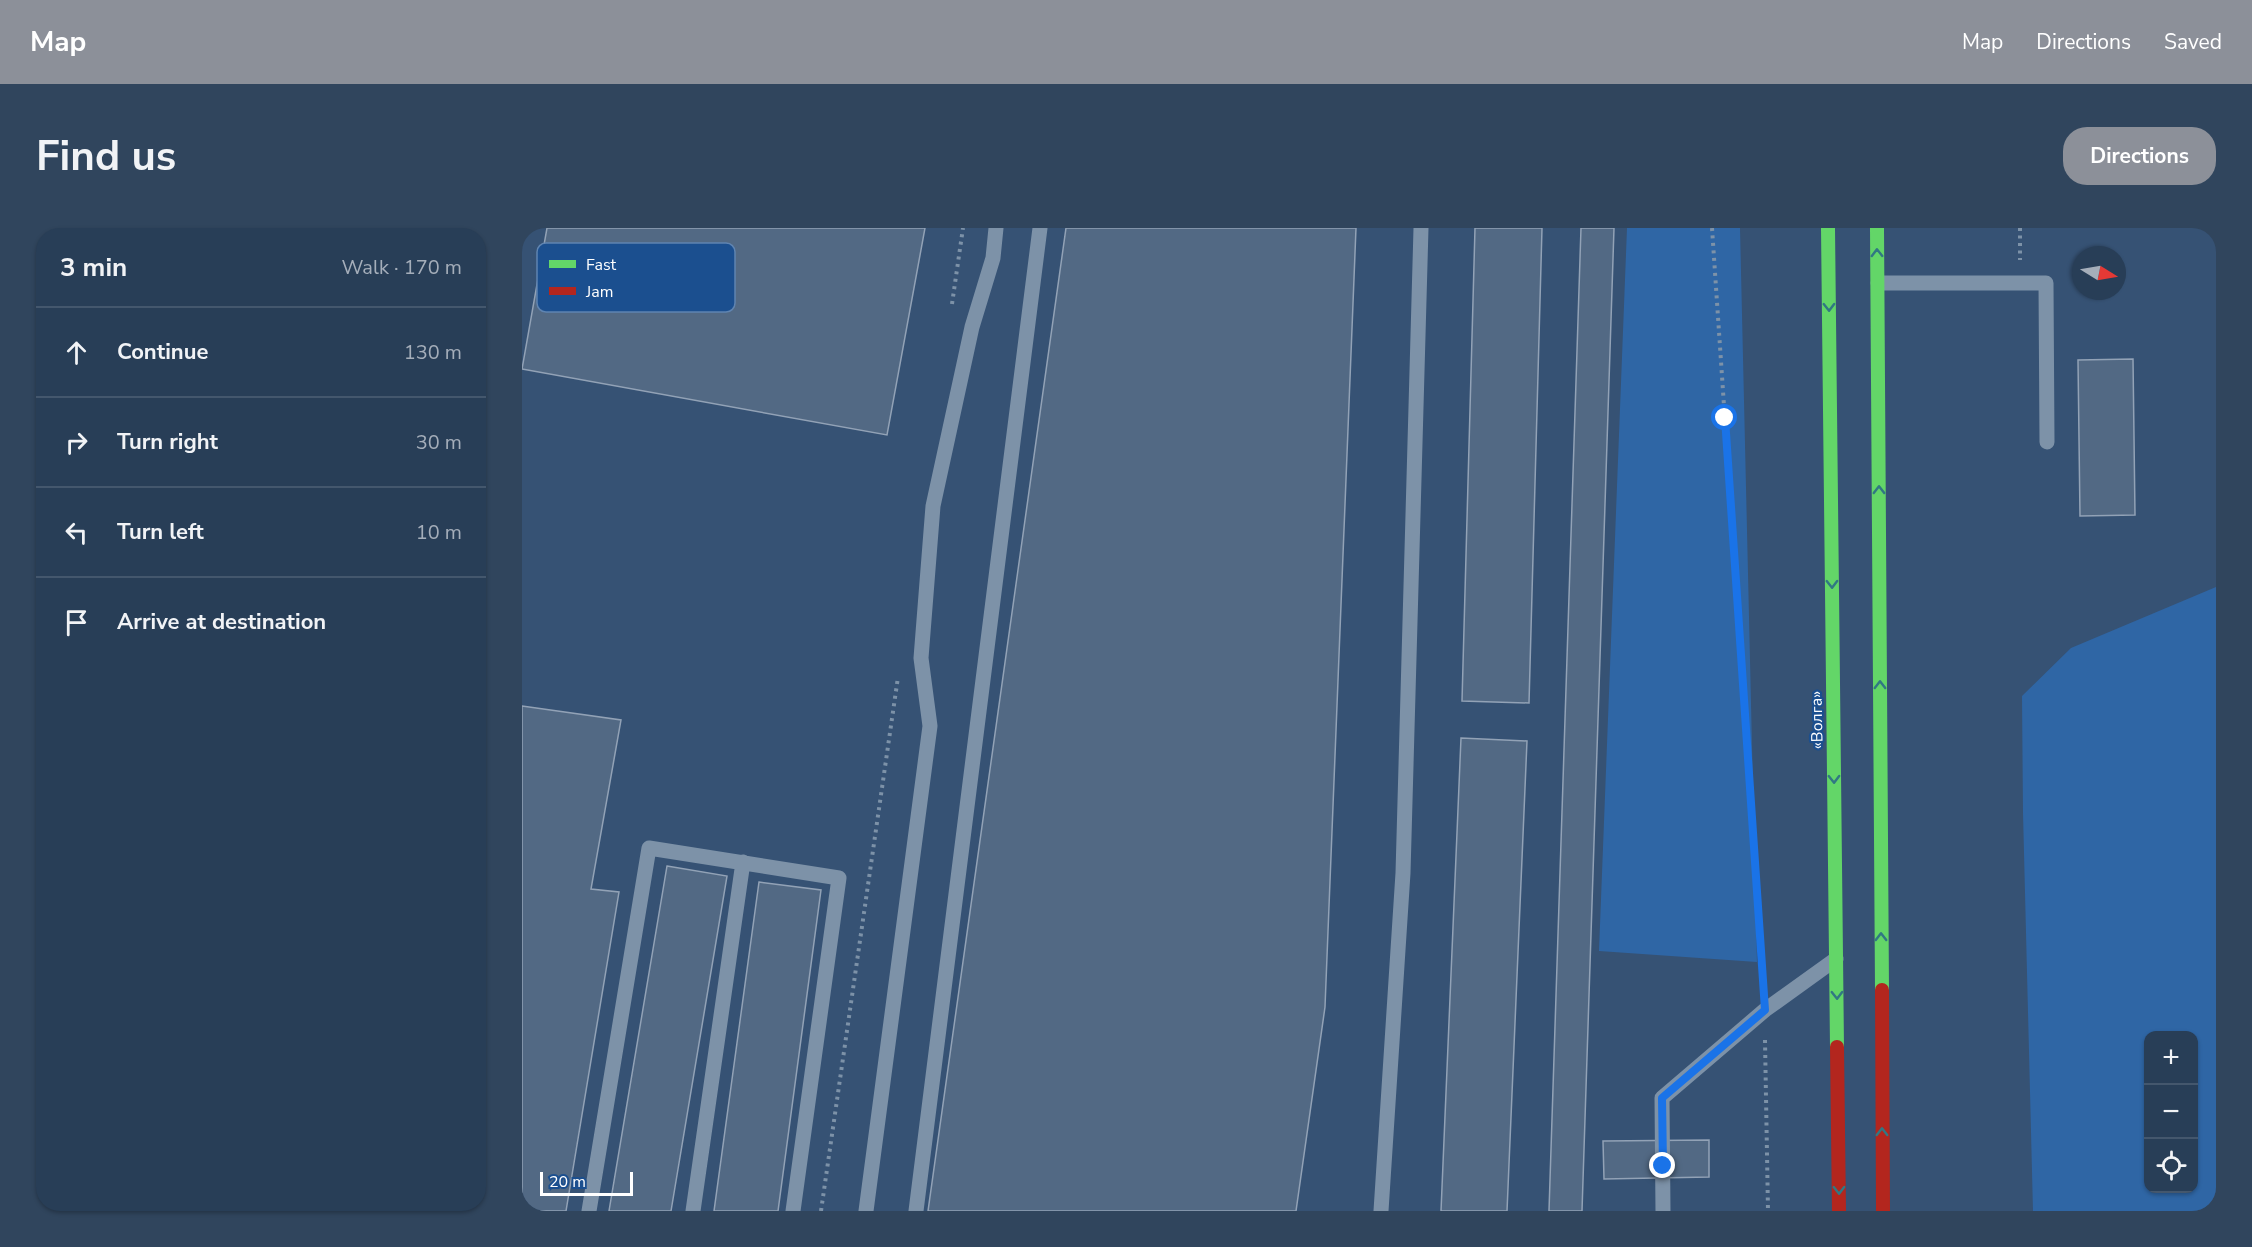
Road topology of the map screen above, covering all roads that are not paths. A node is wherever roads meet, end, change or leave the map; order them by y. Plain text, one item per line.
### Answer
1 (996, 228) edge
2 (1040, 228) edge
3 (1421, 228) edge
4 (1828, 228) edge
5 (1877, 228) edge
6 (1878, 284) junction
7 (2047, 442) dead end
8 (743, 862) junction
9 (1836, 959) junction
10 (589, 1211) edge
11 (693, 1211) edge
12 (793, 1211) edge
13 (866, 1211) edge
14 (916, 1211) edge
15 (1381, 1211) edge
16 (1663, 1211) edge
17 (1839, 1211) edge
18 (1883, 1211) edge

1 - 13 lane
2 - 14 lane
3 - 15 lane
4 -> 9 highway, «Волга»
6 -> 5 highway
6 - 7 lane
18 -> 6 highway
8 - 10 lane
8 - 11 lane
8 - 12 lane
9 - 16 lane
9 -> 17 highway, «Волга»

